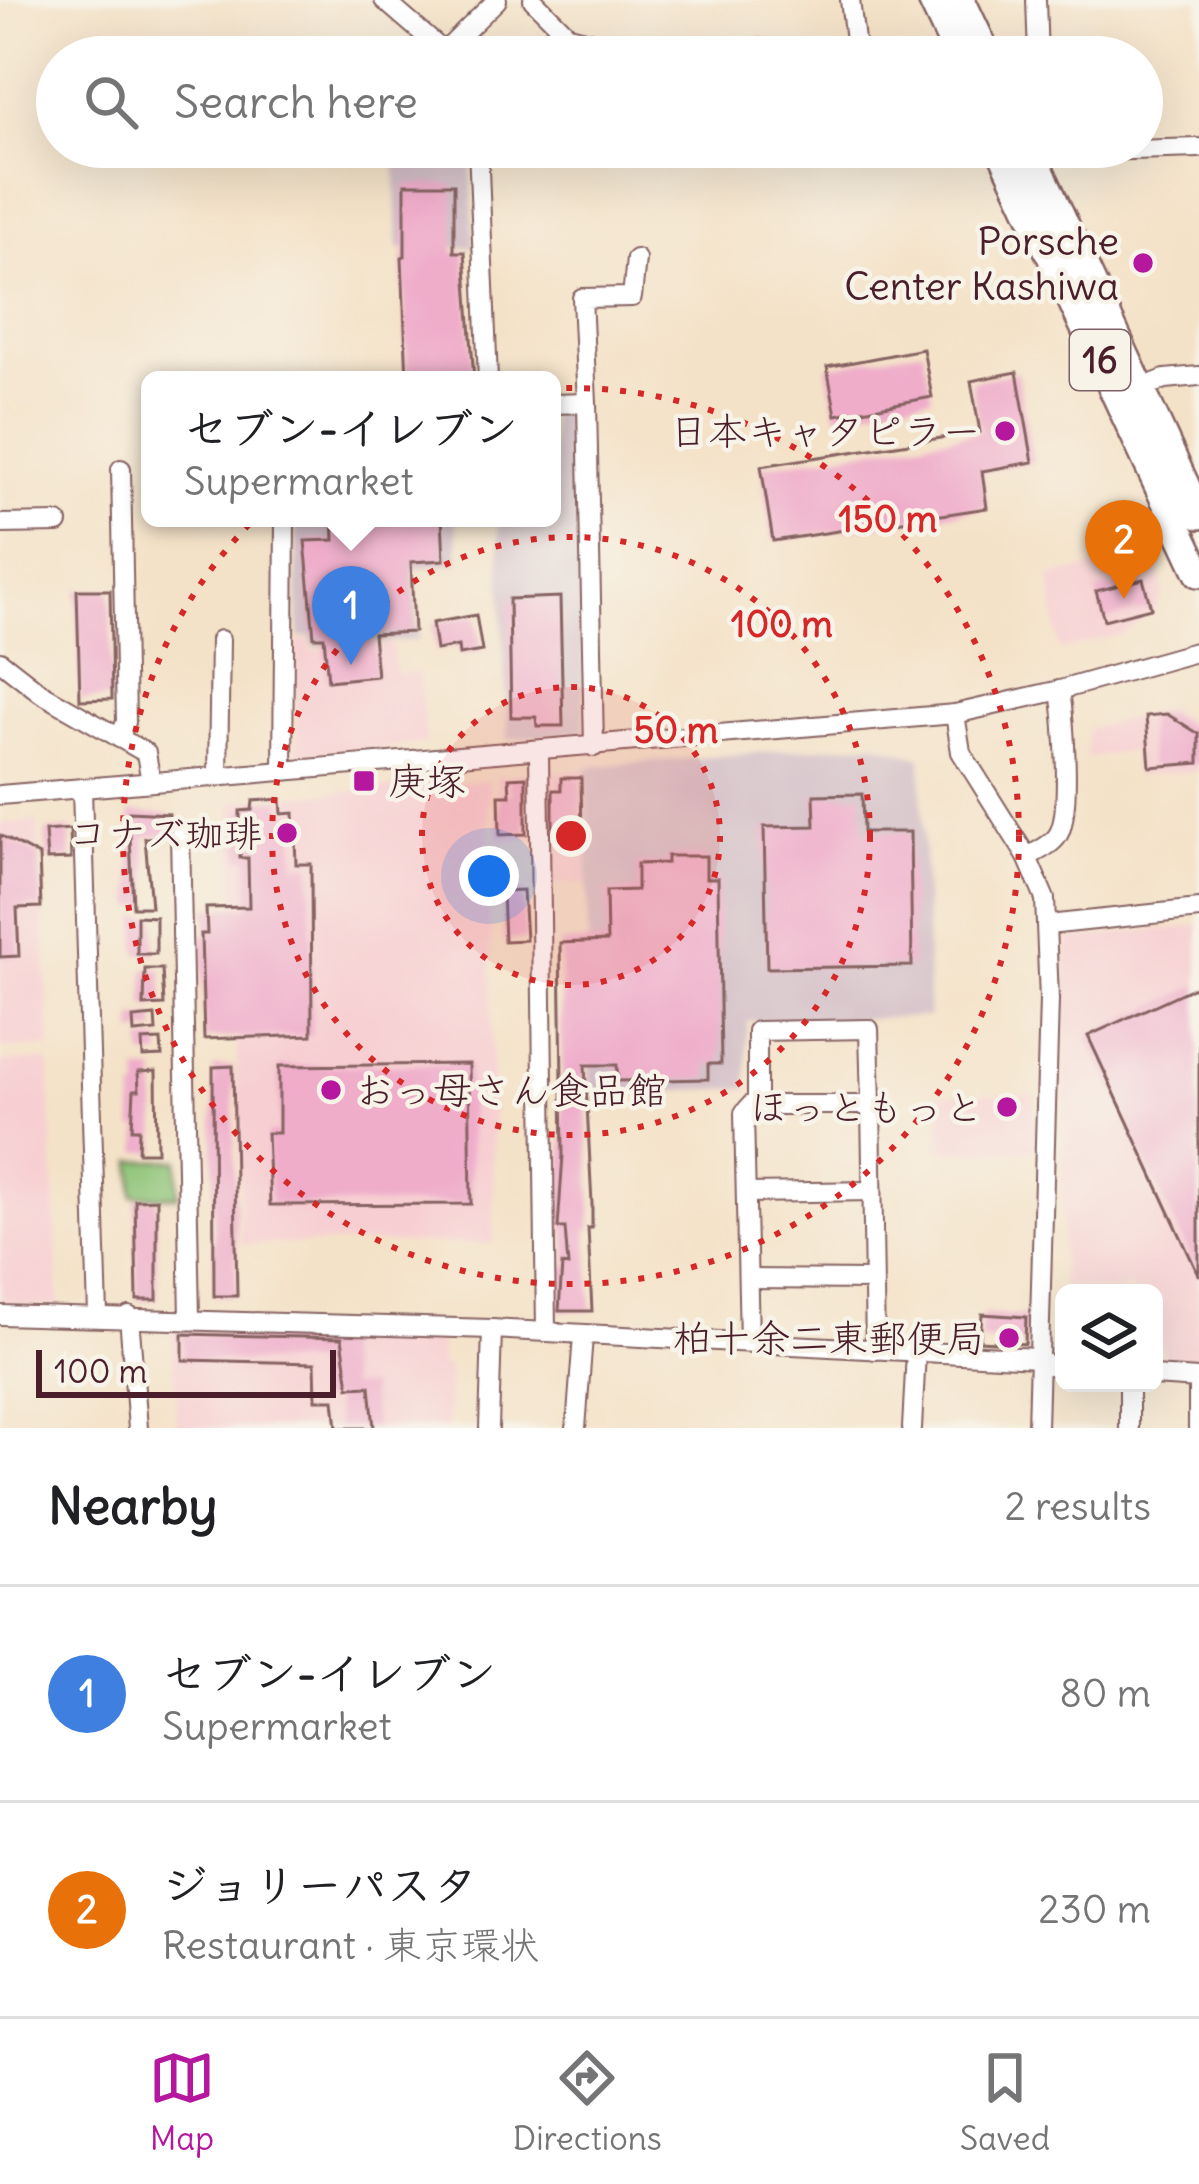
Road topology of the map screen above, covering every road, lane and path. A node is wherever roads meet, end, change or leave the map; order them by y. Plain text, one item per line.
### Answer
1 (384, 0) edge
2 (497, 0) edge
3 (533, 0) edge
4 (850, 0) edge
5 (932, 0) edge
6 (961, 0) edge
7 (1036, 0) edge
8 (426, 36) edge
9 (464, 36) edge
10 (569, 36) edge
11 (854, 36) edge
12 (948, 36) edge
13 (978, 36) edge
14 (1037, 36) edge
15 (1163, 148) edge
16 (1199, 148) edge
17 (479, 168) edge
18 (1011, 168) edge
19 (1038, 168) edge
20 (636, 259) dead end
21 (488, 371) edge
22 (1199, 376) edge
23 (1130, 393) junction
24 (587, 403) junction
25 (561, 404) edge
26 (121, 469) dead end
27 (1199, 515) edge
28 (58, 523) dead end
29 (0, 524) edge
30 (285, 527) edge
31 (1199, 573) edge
32 (220, 640) dead end
33 (1199, 651) edge
34 (0, 661) edge
35 (1060, 690) junction
36 (955, 714) junction
37 (119, 738) junction
38 (594, 747) junction
39 (539, 752) junction
40 (283, 770) junction
41 (218, 776) junction
42 (151, 782) junction
43 (82, 789) junction
44 (0, 795) edge
45 (180, 834) dead end
46 (1028, 857) junction
47 (1199, 909) edge
48 (1048, 925) junction
49 (871, 1105) junction
50 (757, 1106) junction
51 (872, 1191) junction
52 (747, 1193) junction
53 (748, 1279) junction
54 (874, 1280) junction
55 (0, 1315) edge
56 (129, 1316) junction
57 (190, 1318) junction
58 (86, 1319) junction
59 (492, 1329) junction
60 (546, 1332) junction
61 (584, 1336) junction
62 (749, 1342) junction
63 (874, 1350) junction
64 (916, 1352) junction
65 (1038, 1358) junction
66 (1055, 1365) edge
67 (1163, 1377) edge
68 (1129, 1392) edge
69 (138, 1428) edge
70 (489, 1428) edge
71 (576, 1428) edge
72 (912, 1428) edge
73 (1037, 1428) edge
74 (1129, 1428) edge
75 (1198, 1428) edge

1 - 8 street
2 - 9 street
3 - 10 street
4 - 11 street
5 - 12 highway
6 - 13 highway
7 - 14 street
15 - 16 street
17 - 21 street
18 - 23 highway, 16
19 - 23 highway, 16
20 - 24 street
22 - 23 street
23 - 27 highway, 16
23 - 31 highway, 16
24 - 25 street
24 - 38 street
26 - 37 street
28 - 29 street
30 - 40 street
32 - 41 street
33 - 35 street
34 - 37 street
35 - 36 street
35 - 46 street
36 - 38 street
36 - 46 street
37 - 42 street
38 - 39 street
39 - 40 street
39 - 60 street
40 - 41 street
41 - 42 street
42 - 43 street
43 - 44 street
43 - 58 street
45 - 57 street
46 - 48 street
47 - 48 street
48 - 65 street
49 - 50 street
49 - 50 street
49 - 51 street
50 - 52 street
51 - 52 street
51 - 54 street
52 - 53 street
53 - 54 street
53 - 62 street
54 - 63 street
55 - 58 street
56 - 57 street
56 - 58 street
56 - 69 street
57 - 59 street
59 - 60 street
59 - 70 street
60 - 61 street
61 - 62 street
61 - 71 street
62 - 63 street
63 - 64 street
64 - 65 street
64 - 72 street
65 - 66 street
65 - 73 street
67 - 75 street
68 - 74 street

